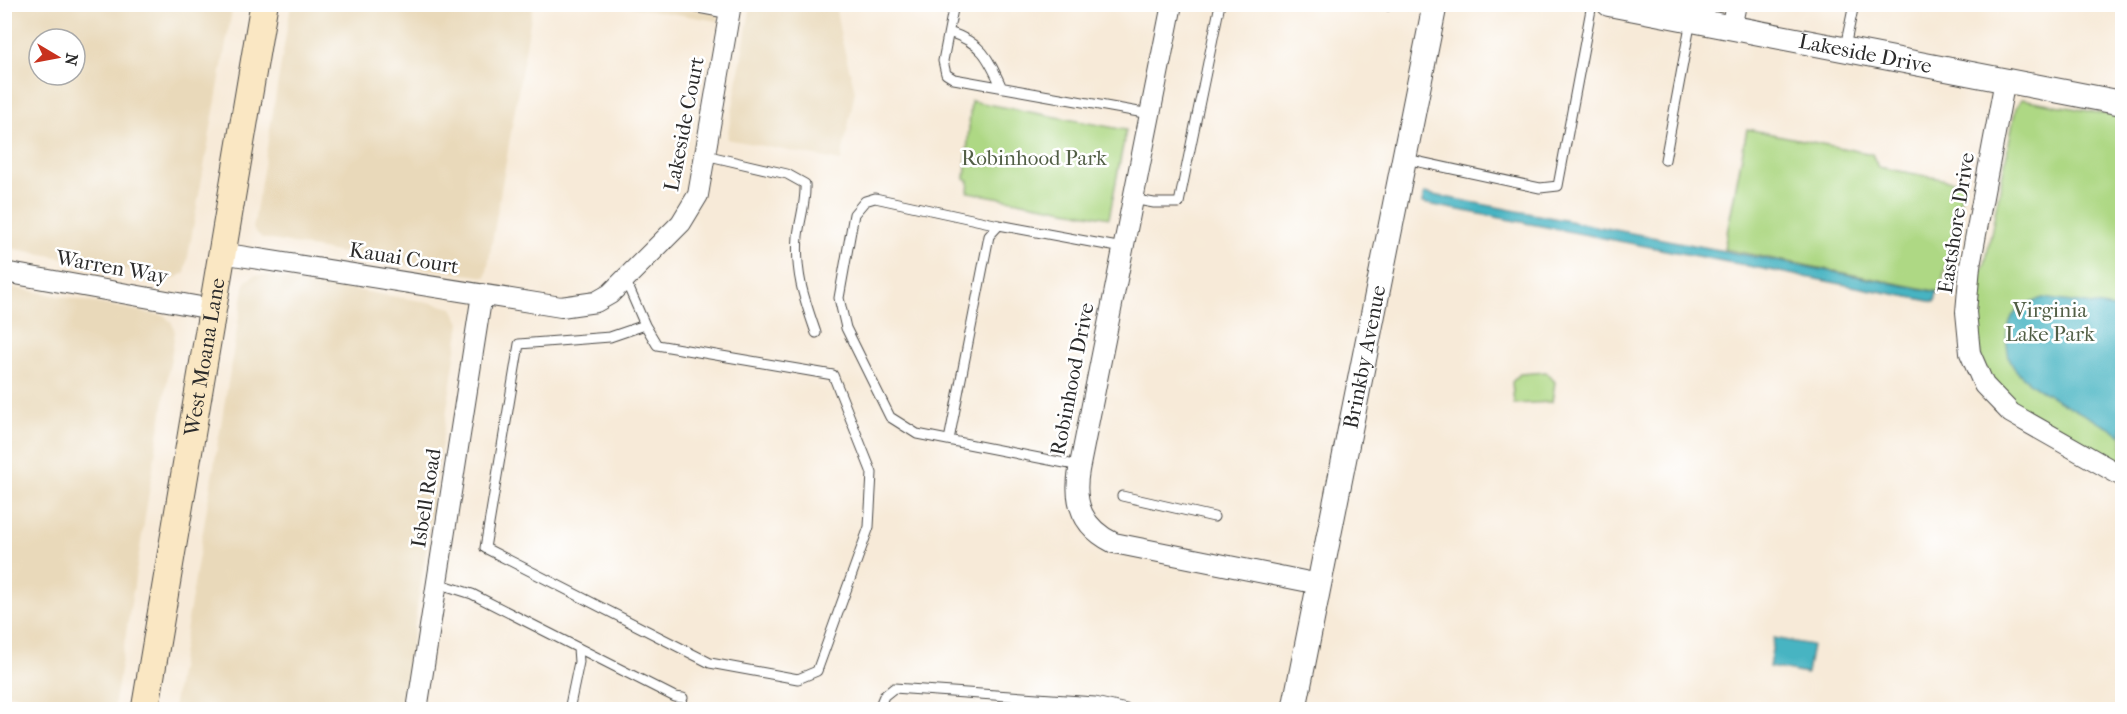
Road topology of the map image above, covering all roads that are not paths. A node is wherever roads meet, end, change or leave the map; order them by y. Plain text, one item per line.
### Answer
1 (264, 4) edge
2 (677, 4) edge
3 (954, 4) edge
4 (1172, 4) edge
5 (1220, 4) edge
6 (1435, 4) edge
7 (1593, 4) edge
8 (1609, 4) edge
9 (1854, 4) edge
10 (731, 9) edge
11 (1733, 16) edge
12 (1691, 20) junction
13 (949, 32) junction
14 (1845, 50) junction
15 (2005, 80) junction
16 (1002, 88) junction
17 (2122, 103) edge
18 (1150, 114) junction
19 (705, 155) junction
20 (1404, 158) junction
21 (1665, 160) dead end
22 (1132, 198) junction
23 (999, 225) junction
24 (1123, 248) junction
25 (221, 253) junction
26 (4, 272) edge
27 (625, 279) junction
28 (482, 294) junction
29 (579, 306) joint
30 (212, 309) junction
31 (645, 325) junction
32 (816, 333) dead end
33 (949, 440) junction
34 (1080, 466) junction
35 (2122, 476) edge
36 (1122, 496) dead end
37 (1214, 517) dead end
38 (437, 583) junction
39 (1319, 584) junction
40 (578, 648) junction
41 (683, 698) dead end
42 (145, 710) edge
43 (417, 710) edge
44 (569, 710) edge
45 (878, 710) edge
46 (1131, 710) edge
47 (1294, 710) edge

1 - 25 main road, West Moana Lane
2 - 10 lane
3 - 13 lane
4 - 18 street, Robinhood Drive
5 - 22 lane
6 - 20 street, Brinkby Avenue
7 - 20 lane
8 - 12 street, Lakeside Drive
9 - 14 lane
10 - 19 street, Lakeside Court
11 - 12 street, Lakeside Drive
11 - 14 street, Lakeside Drive
12 - 21 lane
13 - 16 lane
13 - 16 lane
14 - 15 street, Lakeside Drive
15 - 17 street, Lakeside Drive
15 - 35 street, Eastshore Drive
16 - 18 lane
18 - 22 street, Robinhood Drive
19 - 27 street, Lakeside Court
19 - 32 lane
20 - 39 street, Brinkby Avenue
22 - 24 street, Robinhood Drive
23 - 24 lane
23 - 33 lane
23 - 33 lane
24 - 34 street, Robinhood Drive
25 - 28 street, Kauai Court
25 - 30 main road, West Moana Lane
26 - 30 street, Warren Way
27 - 29 street, Lakeside Court
27 - 31 lane
28 - 29 street, Kauai Court
28 - 38 street, Isbell Road
30 - 42 main road, West Moana Lane
31 - 31 lane
33 - 34 lane
34 - 39 street, Robinhood Drive
36 - 37 lane
38 - 40 lane
38 - 43 street, Isbell Road
39 - 47 street, Brinkby Avenue
40 - 41 lane
40 - 44 lane
45 - 46 lane

